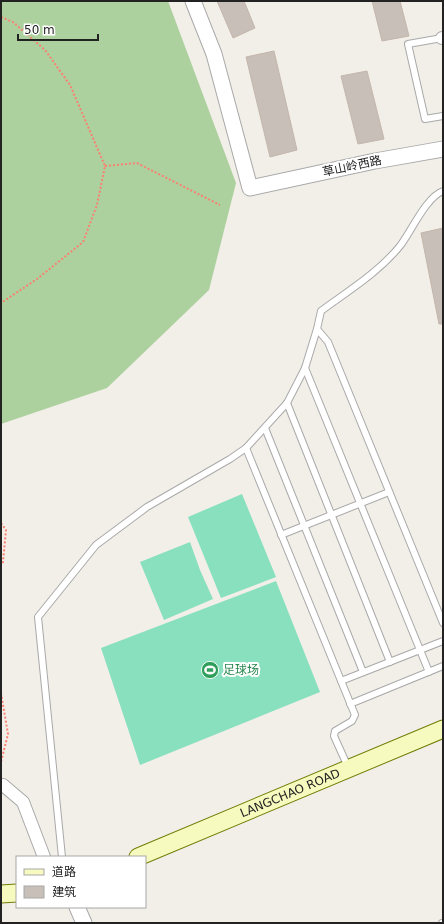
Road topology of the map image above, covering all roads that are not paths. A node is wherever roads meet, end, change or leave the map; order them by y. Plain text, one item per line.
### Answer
1 (193, 1) edge
2 (443, 39) edge
3 (443, 116) edge
4 (443, 149) edge
5 (443, 191) edge
6 (317, 329) junction
7 (305, 368) junction
8 (287, 403) junction
9 (265, 428) junction
10 (246, 448) junction
11 (389, 492) junction
12 (360, 503) junction
13 (332, 515) junction
14 (304, 526) junction
15 (282, 535) junction
16 (443, 623) edge
17 (443, 641) edge
18 (420, 650) junction
19 (390, 662) junction
20 (443, 666) edge
21 (363, 672) junction
22 (429, 672) junction
23 (340, 681) junction
24 (350, 704) junction
25 (443, 729) edge
26 (348, 768) junction
27 (1, 785) edge
28 (44, 856) edge
29 (62, 856) edge
30 (140, 856) edge
31 (16, 893) edge
32 (1, 894) edge
33 (67, 908) edge
34 (77, 908) edge
35 (74, 923) edge
36 (84, 923) edge

1 - 4 street, 草山岭西路
2 - 3 lane
5 - 6 lane
6 - 7 lane
6 - 11 lane
7 - 8 lane
7 - 12 lane
8 - 9 lane
8 - 13 lane
9 - 10 lane
9 - 14 lane
10 - 15 lane
10 - 29 lane
11 - 12 lane
11 - 16 lane
12 - 13 lane
12 - 18 lane
13 - 14 lane
13 - 19 lane
14 - 15 lane
14 - 21 lane
15 - 23 lane
17 - 18 lane
18 - 19 lane
18 - 22 lane
19 - 21 lane
20 - 22 lane
21 - 23 lane
22 - 24 lane
23 - 24 lane
24 - 26 lane
25 - 26 main road, LANGCHAO ROAD
26 - 30 main road, LANGCHAO ROAD
27 - 28 street
31 - 32 main road
33 - 35 street
34 - 36 street

